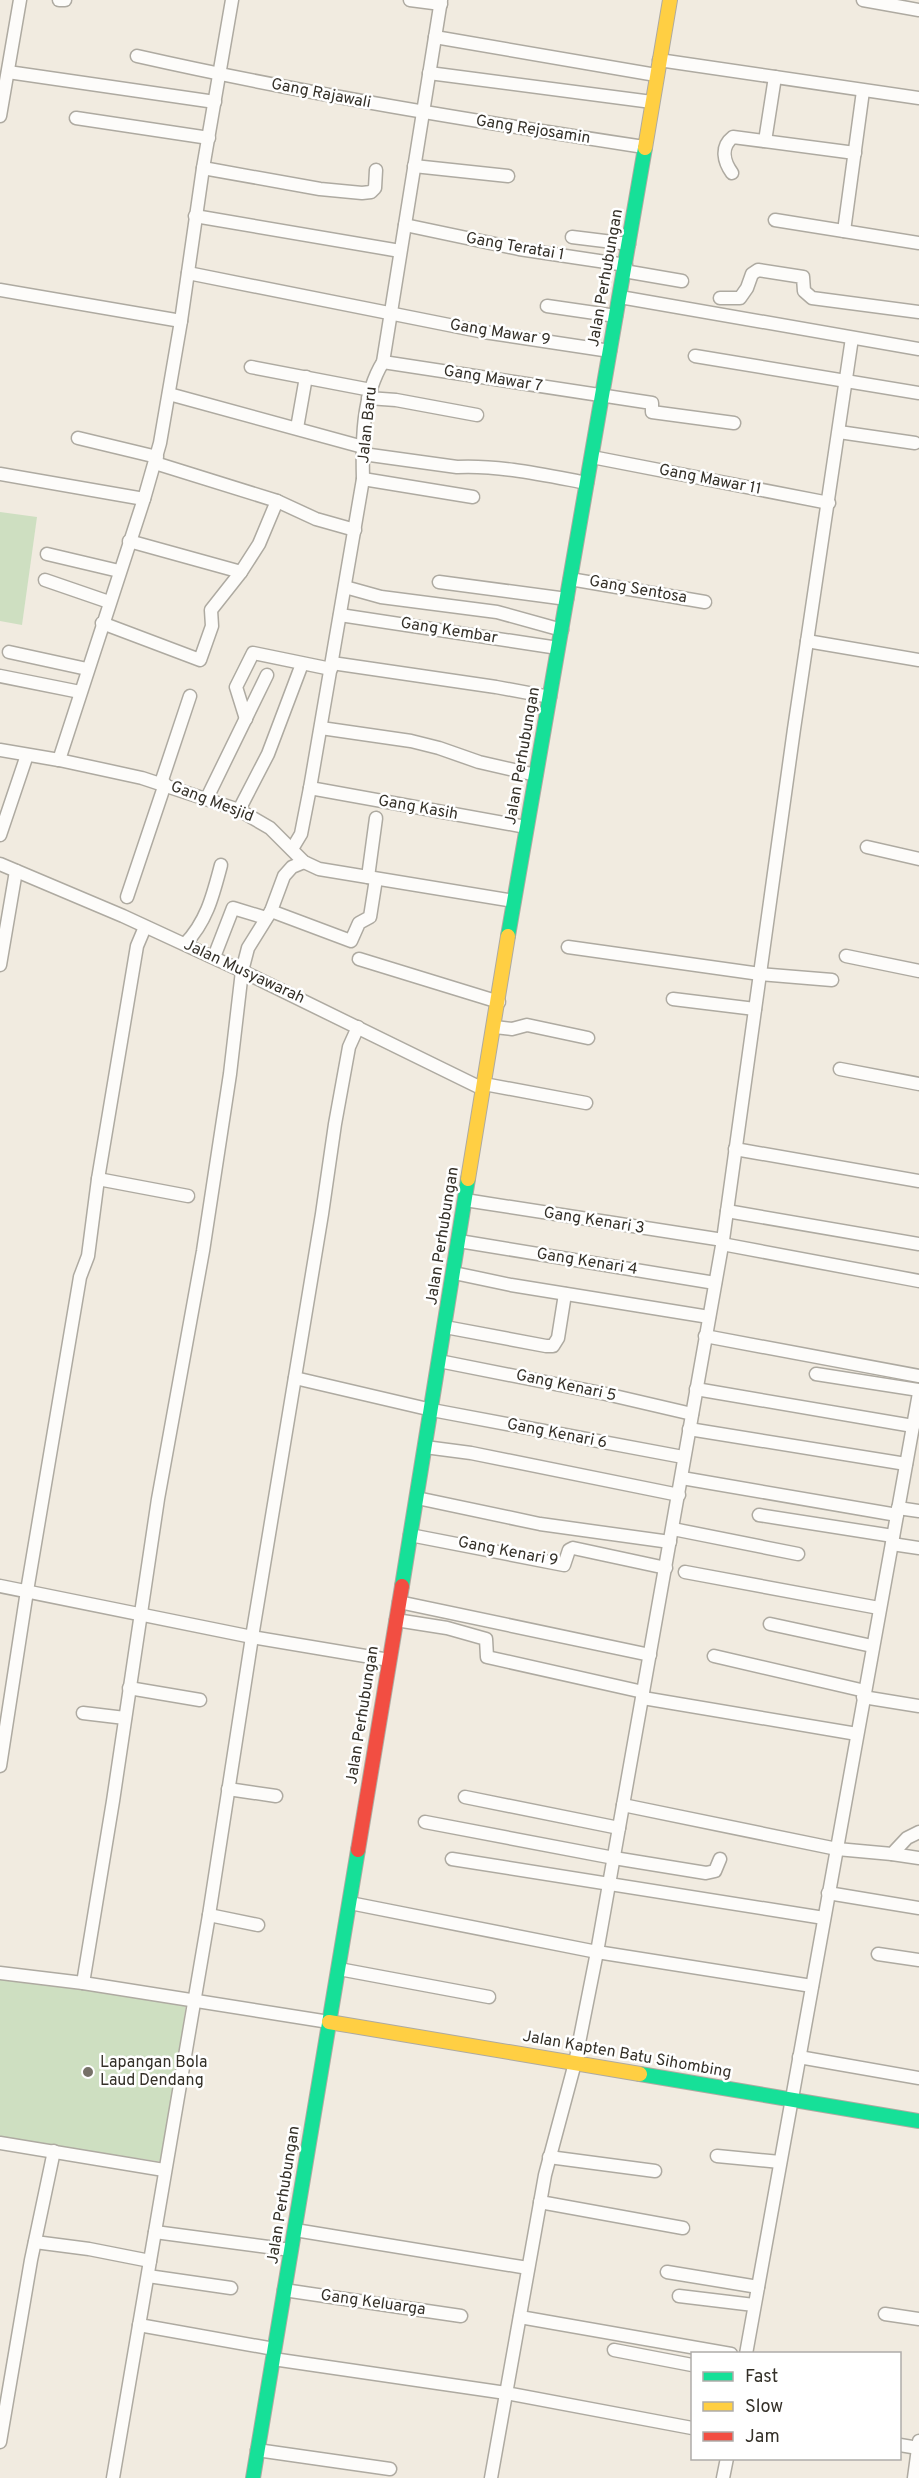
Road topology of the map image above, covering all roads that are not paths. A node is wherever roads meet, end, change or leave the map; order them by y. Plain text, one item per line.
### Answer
1 (20, 0) edge
2 (59, 0) edge
3 (65, 0) edge
4 (232, 0) edge
5 (410, 0) edge
6 (670, 0) edge
7 (863, 0) edge
8 (441, 2) edge
9 (919, 10) edge
10 (435, 37) junction
11 (137, 56) dead end
12 (659, 60) junction
13 (429, 72) junction
14 (220, 75) junction
15 (656, 75) junction
16 (775, 77) junction
17 (4, 80) edge
18 (863, 90) junction
19 (919, 98) edge
20 (215, 102) junction
21 (652, 102) junction
22 (423, 113) junction
23 (0, 116) edge
24 (76, 118) dead end
25 (209, 138) junction
26 (765, 141) junction
27 (644, 147) junction
28 (855, 153) junction
29 (414, 166) junction
30 (203, 168) junction
31 (376, 170) dead end
32 (732, 173) dead end
33 (508, 176) dead end
34 (195, 216) junction
35 (775, 220) dead end
36 (405, 225) junction
37 (844, 231) junction
38 (572, 237) dead end
39 (919, 243) edge
40 (629, 244) junction
41 (400, 251) junction
42 (625, 268) junction
43 (188, 273) junction
44 (682, 281) dead end
45 (0, 290) edge
46 (620, 297) junction
47 (720, 298) dead end
48 (547, 306) dead end
49 (919, 312) edge
50 (390, 314) junction
51 (616, 316) junction
52 (181, 321) junction
53 (852, 338) junction
54 (919, 349) edge
55 (610, 351) junction
56 (695, 356) dead end
57 (382, 362) junction
58 (251, 367) dead end
59 (306, 377) junction
60 (844, 381) junction
61 (919, 393) edge
62 (169, 394) junction
63 (370, 394) junction
64 (602, 396) junction
65 (477, 415) dead end
66 (734, 423) dead end
67 (297, 428) junction
68 (839, 432) junction
69 (78, 438) dead end
70 (915, 443) dead end
71 (363, 451) junction
72 (592, 458) junction
73 (156, 460) junction
74 (0, 474) edge
75 (363, 479) junction
76 (587, 483) junction
77 (473, 497) dead end
78 (144, 499) junction
79 (277, 501) junction
80 (829, 503) junction
81 (354, 530) junction
82 (129, 541) junction
83 (47, 554) dead end
84 (119, 571) junction
85 (241, 573) junction
86 (570, 579) junction
87 (45, 580) dead end
88 (438, 582) dead end
89 (345, 587) junction
90 (567, 599) junction
91 (109, 602) junction
92 (705, 602) dead end
93 (340, 615) junction
94 (102, 623) junction
95 (561, 630) junction
96 (807, 641) junction
97 (558, 648) junction
98 (9, 652) dead end
99 (919, 660) edge
100 (302, 664) junction
101 (331, 666) junction
102 (87, 669) junction
103 (267, 675) dead end
104 (0, 676) edge
105 (80, 692) junction
106 (190, 696) dead end
107 (550, 697) junction
108 (246, 719) junction
109 (321, 728) junction
110 (0, 750) edge
111 (27, 755) junction
112 (59, 760) junction
113 (536, 775) junction
114 (163, 784) junction
115 (310, 788) junction
116 (207, 798) junction
117 (239, 810) junction
118 (376, 818) dead end
119 (526, 827) junction
120 (0, 835) edge
121 (867, 847) dead end
122 (292, 849) junction
123 (919, 859) edge
124 (304, 862) junction
125 (0, 864) edge
126 (221, 865) dead end
127 (16, 871) junction
128 (372, 878) junction
129 (127, 897) dead end
130 (514, 901) junction
131 (269, 915) junction
132 (145, 927) junction
133 (2, 943) edge
134 (184, 944) junction
135 (568, 947) dead end
136 (846, 956) dead end
137 (214, 957) junction
138 (359, 959) dead end
139 (0, 965) edge
140 (242, 971) junction
141 (919, 971) edge
142 (760, 974) junction
143 (832, 980) dead end
144 (673, 999) dead end
145 (499, 1002) junction
146 (754, 1014) junction
147 (358, 1027) junction
148 (495, 1027) junction
149 (588, 1038) dead end
150 (840, 1069) dead end
151 (919, 1084) edge
152 (484, 1086) junction
153 (586, 1103) dead end
154 (735, 1149) junction
155 (98, 1179) junction
156 (919, 1181) edge
157 (188, 1196) dead end
158 (465, 1200) junction
159 (727, 1211) junction
160 (459, 1241) junction
161 (722, 1242) junction
162 (919, 1244) edge
163 (454, 1273) junction
164 (919, 1281) edge
165 (715, 1284) junction
166 (565, 1294) junction
167 (709, 1317) junction
168 (445, 1327) junction
169 (705, 1336) junction
170 (440, 1361) junction
171 (816, 1374) dead end
172 (919, 1376) edge
173 (295, 1378) junction
174 (696, 1389) junction
175 (919, 1392) edge
176 (432, 1410) junction
177 (692, 1414) junction
178 (913, 1426) junction
179 (689, 1429) junction
180 (425, 1447) junction
181 (683, 1458) junction
182 (906, 1464) junction
183 (682, 1478) junction
184 (679, 1495) junction
185 (417, 1498) junction
186 (897, 1511) junction
187 (919, 1511) edge
188 (759, 1515) dead end
189 (673, 1529) junction
190 (410, 1535) junction
191 (892, 1540) junction
192 (670, 1542) junction
193 (919, 1548) edge
194 (798, 1554) dead end
195 (666, 1568) junction
196 (685, 1572) dead end
197 (0, 1586) edge
198 (27, 1592) junction
199 (399, 1602) junction
200 (879, 1608) junction
201 (140, 1614) junction
202 (396, 1620) junction
203 (770, 1624) dead end
204 (252, 1637) junction
205 (872, 1646) junction
206 (650, 1654) junction
207 (714, 1656) dead end
208 (389, 1660) junction
209 (129, 1688) junction
210 (864, 1694) junction
211 (643, 1695) junction
212 (200, 1700) dead end
213 (919, 1706) edge
214 (83, 1713) dead end
215 (125, 1718) junction
216 (857, 1734) junction
217 (0, 1766) edge
218 (228, 1789) junction
219 (276, 1796) dead end
220 (465, 1797) dead end
221 (623, 1805) junction
222 (425, 1821) dead end
223 (619, 1828) junction
224 (919, 1832) edge
225 (837, 1849) junction
226 (892, 1854) junction
227 (614, 1858) junction
228 (720, 1858) dead end
229 (919, 1858) edge
230 (452, 1859) dead end
231 (609, 1885) junction
232 (828, 1893) junction
233 (350, 1903) junction
234 (919, 1908) edge
235 (209, 1915) junction
236 (824, 1918) junction
237 (258, 1925) dead end
238 (597, 1952) junction
239 (878, 1954) dead end
240 (919, 1960) edge
241 (339, 1969) junction
242 (0, 1973) edge
243 (83, 1983) junction
244 (812, 1986) junction
245 (489, 1997) dead end
246 (194, 2000) junction
247 (329, 2022) junction
248 (799, 2057) junction
249 (575, 2063) junction
250 (919, 2078) edge
251 (792, 2100) junction
252 (919, 2121) edge
253 (0, 2143) edge
254 (54, 2151) junction
255 (717, 2156) dead end
256 (549, 2157) junction
257 (780, 2162) junction
258 (164, 2170) junction
259 (655, 2171) dead end
260 (540, 2202) junction
261 (683, 2228) dead end
262 (295, 2230) junction
263 (155, 2232) junction
264 (35, 2242) junction
265 (291, 2250) junction
266 (150, 2261) junction
267 (528, 2268) junction
268 (667, 2272) dead end
269 (148, 2276) junction
270 (758, 2287) junction
271 (231, 2288) dead end
272 (284, 2290) junction
273 (679, 2296) dead end
274 (754, 2305) junction
275 (885, 2314) dead end
276 (461, 2316) dead end
277 (519, 2317) junction
278 (919, 2319) edge
279 (139, 2325) junction
280 (614, 2350) dead end
281 (720, 2352) edge
282 (746, 2352) edge
283 (274, 2354) junction
284 (691, 2365) edge
285 (506, 2393) junction
286 (691, 2428) edge
287 (0, 2442) edge
288 (901, 2445) edge
289 (918, 2445) edge
290 (257, 2450) junction
291 (727, 2460) edge
292 (390, 2469) dead end
293 (113, 2478) edge
294 (253, 2478) edge
295 (491, 2478) edge
296 (723, 2478) edge
297 (914, 2478) edge

1 - 17 street
2 - 3 street
4 - 14 street
5 - 8 street
6 - 12 main road, Jalan Perhubungan
7 - 9 street
8 - 10 street, Jalan Baru
10 - 13 street, Jalan Baru
10 - 15 street
11 - 14 street, Gang Rajawali
12 - 15 main road, Jalan Perhubungan
12 - 16 street
13 - 21 street
13 - 22 street, Jalan Baru
14 - 20 street
14 - 22 street, Gang Rajawali
15 - 21 main road, Jalan Perhubungan
16 - 18 street
16 - 26 street
17 - 20 street
17 - 23 street
18 - 19 street
18 - 28 street
20 - 25 street
21 - 27 main road, Jalan Perhubungan
22 - 27 street, Gang Rejosamin
22 - 29 street, Jalan Baru
24 - 25 street
25 - 30 street
26 - 28 street
26 - 32 street
27 - 40 main road, Jalan Perhubungan
28 - 37 street
29 - 33 street
29 - 36 street, Jalan Baru
30 - 31 street
30 - 34 street
34 - 41 street
34 - 43 street
35 - 37 street
36 - 41 street, Jalan Baru
36 - 42 street, Gang Teratai 1
37 - 39 street
38 - 40 street
40 - 42 main road, Jalan Perhubungan
41 - 50 street, Jalan Baru
42 - 44 street, Gang Teratai 1
42 - 46 main road, Jalan Perhubungan
43 - 50 street, Gang Mawar 9
43 - 52 street
45 - 52 street
46 - 51 main road, Jalan Perhubungan
46 - 53 street
47 - 49 street
48 - 51 street
50 - 55 street, Gang Mawar 9
50 - 57 street, Jalan Baru
51 - 55 main road, Jalan Perhubungan
52 - 62 street
53 - 54 street
53 - 60 street
55 - 64 main road, Jalan Perhubungan
56 - 60 street
57 - 63 street, Jalan Baru
57 - 64 street, Gang Mawar 7
58 - 59 street
59 - 63 street
59 - 67 street
60 - 61 street
60 - 68 street
62 - 67 street
62 - 73 street
63 - 65 street
63 - 71 street, Jalan Baru
64 - 66 street, Gang Mawar 7
64 - 72 main road, Jalan Perhubungan
67 - 71 street
68 - 70 street
68 - 80 street
69 - 73 street
71 - 75 street, Jalan Baru
71 - 76 street
72 - 76 main road, Jalan Perhubungan
72 - 80 street, Gang Mawar 11
73 - 78 street
73 - 79 street
74 - 78 street
75 - 77 street
75 - 81 street, Jalan Baru
76 - 86 main road, Jalan Perhubungan
78 - 82 street
79 - 81 street
79 - 85 street
80 - 96 street
81 - 89 street, Jalan Baru
82 - 84 street
82 - 85 street
83 - 84 street
84 - 91 street
85 - 94 street
86 - 90 main road, Jalan Perhubungan
86 - 92 street, Gang Sentosa
87 - 91 street
88 - 90 street
89 - 93 street, Jalan Baru
89 - 95 street
90 - 95 main road, Jalan Perhubungan
91 - 94 street
93 - 97 street, Gang Kembar
93 - 101 street, Jalan Baru
94 - 102 street
95 - 97 main road, Jalan Perhubungan
96 - 99 street
96 - 142 street
97 - 107 main road, Jalan Perhubungan
98 - 102 street
100 - 101 street
100 - 108 street
100 - 117 street
101 - 107 street
101 - 109 street, Jalan Baru
102 - 105 street
103 - 108 street
104 - 105 street
105 - 112 street
106 - 114 street
107 - 113 main road, Jalan Perhubungan
108 - 116 street
109 - 113 street
109 - 115 street, Jalan Baru
110 - 111 street, Gang Mesjid
111 - 112 street, Gang Mesjid
111 - 120 street
112 - 114 street, Gang Mesjid
113 - 119 main road, Jalan Perhubungan
114 - 116 street, Gang Mesjid
114 - 129 street
115 - 119 street, Gang Kasih
115 - 122 street, Jalan Baru
116 - 117 street, Gang Mesjid
117 - 122 street, Gang Mesjid
118 - 128 street
119 - 130 main road, Jalan Perhubungan
121 - 123 street
122 - 124 street, Gang Mesjid
124 - 128 street, Gang Mesjid
124 - 131 street
125 - 127 street, Jalan Musyawarah
126 - 134 street
127 - 132 street, Jalan Musyawarah
127 - 133 street
128 - 130 street, Gang Mesjid
128 - 131 street
130 - 145 main road, Jalan Perhubungan
131 - 137 street
131 - 140 street
132 - 134 street, Jalan Musyawarah
132 - 155 street
133 - 139 street
134 - 137 street, Jalan Musyawarah
135 - 142 street
136 - 141 street
137 - 140 street, Jalan Musyawarah
138 - 145 street
140 - 147 street, Jalan Musyawarah
140 - 201 street
142 - 143 street
142 - 146 street
144 - 146 street
145 - 148 main road, Jalan Perhubungan
146 - 154 street
147 - 152 street, Jalan Musyawarah
147 - 173 street
148 - 149 street
148 - 152 main road, Jalan Perhubungan
150 - 151 street
152 - 153 street, Jalan Musyawarah
152 - 158 main road, Jalan Perhubungan
154 - 156 street
154 - 159 street
155 - 157 street
155 - 198 street
158 - 160 main road, Jalan Perhubungan
158 - 161 street, Gang Kenari 3
159 - 161 street
159 - 162 street
160 - 163 main road, Jalan Perhubungan
160 - 165 street, Gang Kenari 4
161 - 164 street, Gang Kenari 3
161 - 165 street
163 - 166 street
163 - 168 main road, Jalan Perhubungan
165 - 167 street
166 - 167 street
166 - 168 street
167 - 169 street
168 - 170 main road, Jalan Perhubungan
169 - 172 street
169 - 174 street
170 - 176 main road, Jalan Perhubungan
170 - 177 street, Gang Kenari 5
171 - 175 street
173 - 176 street, Gang Kenari 6
173 - 204 street
174 - 177 street
174 - 178 street
175 - 178 street
176 - 180 main road, Jalan Perhubungan
176 - 181 street, Gang Kenari 6
177 - 179 street
178 - 182 street
179 - 181 street
179 - 182 street
180 - 184 street
180 - 185 main road, Jalan Perhubungan
181 - 183 street
182 - 186 street
183 - 184 street
183 - 186 street
184 - 189 street
185 - 190 main road, Jalan Perhubungan
185 - 192 street
186 - 187 street
186 - 191 street
188 - 191 street
189 - 192 street
189 - 194 street
190 - 195 street, Gang Kenari 9
190 - 199 main road, Jalan Perhubungan
191 - 193 street
191 - 200 street
192 - 195 street
195 - 206 street
196 - 200 street
197 - 198 street
198 - 201 street
198 - 217 street
199 - 202 main road, Jalan Perhubungan
199 - 206 street
200 - 205 street
201 - 204 street
201 - 209 street
202 - 208 main road, Jalan Perhubungan
202 - 211 street
203 - 205 street
204 - 208 street
204 - 218 street
205 - 210 street
206 - 211 street
207 - 210 street
208 - 233 main road, Jalan Perhubungan
209 - 212 street
209 - 215 street
210 - 213 street
210 - 216 street
211 - 216 street
211 - 221 street
214 - 215 street
215 - 243 street
216 - 225 street
218 - 219 street
218 - 235 street
220 - 223 street
221 - 223 street
221 - 225 street
222 - 227 street
223 - 227 street
224 - 226 street
225 - 226 street
225 - 232 street
226 - 229 street
227 - 228 street
227 - 231 street
230 - 231 street
231 - 236 street
231 - 238 street
232 - 234 street
232 - 236 street
233 - 238 street
233 - 241 main road, Jalan Perhubungan
235 - 237 street
235 - 246 street
236 - 244 street
238 - 244 street
238 - 249 street
239 - 240 street
241 - 245 street
241 - 247 main road, Jalan Perhubungan
242 - 243 street
243 - 246 street
244 - 248 street
246 - 247 street
246 - 258 street
247 - 249 main road, Jalan Kapten Batu Sihombing
247 - 262 main road, Jalan Perhubungan
248 - 250 street
248 - 251 street
249 - 251 main road, Jalan Kapten Batu Sihombing
249 - 256 street
251 - 252 main road, Jalan Kapten Batu Sihombing
251 - 257 street
253 - 254 street
254 - 258 street
254 - 264 street
255 - 257 street
256 - 259 street
256 - 260 street
257 - 270 street
258 - 263 street
260 - 261 street
260 - 267 street
262 - 265 main road, Jalan Perhubungan
262 - 267 street
263 - 265 street
263 - 266 street
264 - 266 street
264 - 287 street
265 - 272 main road, Jalan Perhubungan
266 - 269 street
267 - 277 street
268 - 270 street
269 - 271 street
269 - 279 street
270 - 274 street
272 - 276 street, Gang Keluarga
272 - 283 main road, Jalan Perhubungan
273 - 274 street
274 - 282 street
275 - 278 street
277 - 281 street
277 - 285 street
279 - 283 street
279 - 293 street
280 - 284 street
283 - 285 street
283 - 290 main road, Jalan Perhubungan
285 - 286 street
285 - 295 street
288 - 289 street
289 - 297 street
290 - 292 street
290 - 294 main road, Jalan Perhubungan
291 - 296 street

